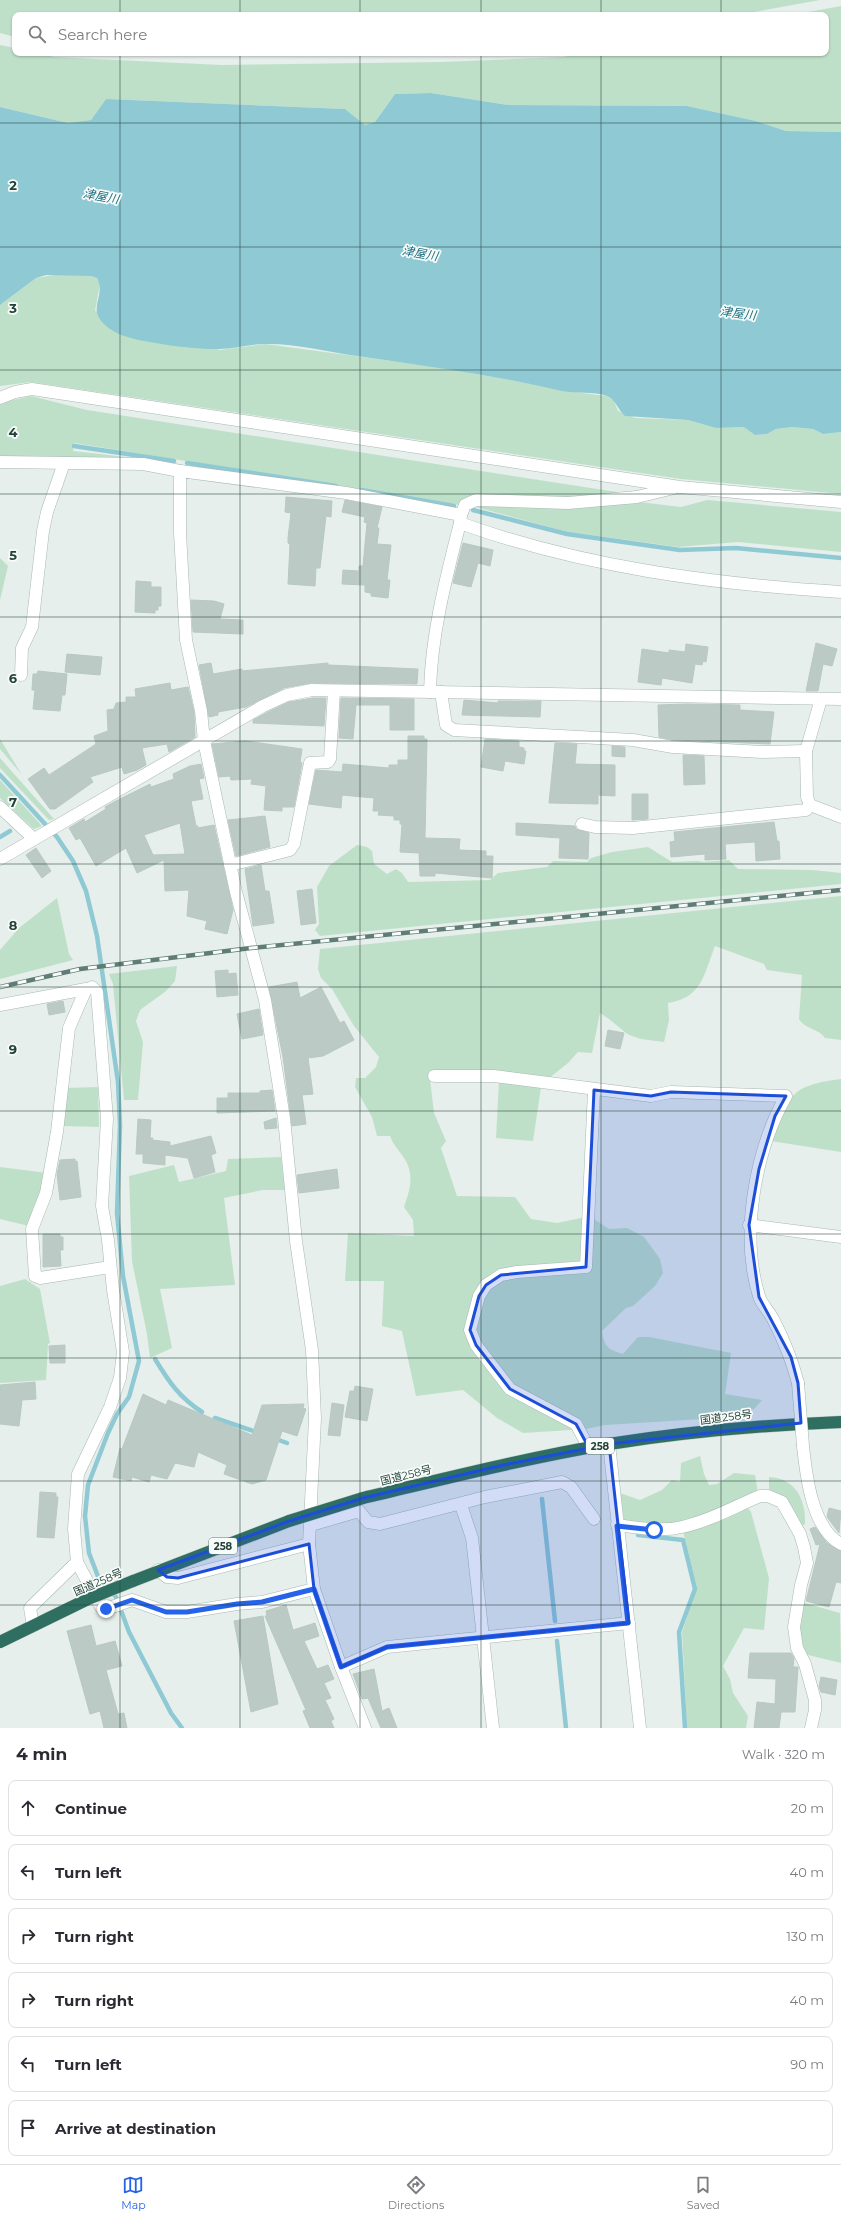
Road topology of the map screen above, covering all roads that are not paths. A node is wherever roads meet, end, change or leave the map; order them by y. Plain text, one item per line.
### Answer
1 (0, 398) edge
2 (0, 462) edge
3 (64, 463) junction
4 (180, 471) junction
5 (680, 487) junction
6 (841, 502) edge
7 (461, 519) junction
8 (841, 592) edge
9 (21, 676) dead end
10 (334, 691) junction
11 (436, 692) junction
12 (821, 699) junction
13 (841, 699) edge
14 (204, 741) junction
15 (806, 751) junction
16 (810, 805) junction
17 (0, 806) edge
18 (841, 817) edge
19 (582, 824) dead end
20 (37, 837) junction
21 (0, 859) edge
22 (230, 865) junction
23 (92, 988) dead end
24 (0, 1005) edge
25 (434, 1076) dead end
26 (594, 1090) junction
27 (750, 1225) junction
28 (841, 1237) edge
29 (110, 1267) junction
30 (841, 1422) edge
31 (609, 1444) junction
32 (589, 1448) junction
33 (461, 1505) junction
34 (594, 1518) dead end
35 (311, 1525) junction
36 (617, 1526) junction
37 (309, 1544) junction
38 (841, 1544) edge
39 (77, 1562) junction
40 (158, 1570) junction
41 (314, 1589) junction
42 (628, 1623) junction
43 (33, 1626) junction
44 (483, 1637) junction
45 (0, 1642) edge
46 (341, 1667) junction
47 (364, 1728) edge
48 (493, 1728) edge
49 (640, 1728) edge
50 (811, 1728) edge

1 - 5 street
2 - 3 street
3 - 4 street
3 - 9 street
4 - 7 street
4 - 14 street
5 - 6 street
5 - 7 street
7 - 8 street
7 - 11 street
10 - 11 street
10 - 14 street
10 - 22 street
11 - 12 street
11 - 15 street
12 - 13 street
12 - 15 street
14 - 20 street
14 - 22 street
15 - 16 street
16 - 18 street
16 - 19 street
17 - 20 street
20 - 21 street
22 - 35 street
23 - 29 street
24 - 29 street
25 - 26 street
26 - 27 street
26 - 32 street
27 - 28 street
27 - 38 street, bridge
29 - 39 street
30 - 31 highway, 国道258号 / 258
31 - 32 highway, 国道258号 / 258
31 - 36 street
32 - 40 highway, 国道258号 / 258, bridge
33 - 34 street
33 - 35 street
33 - 44 street
35 - 37 street
36 - 42 street
36 - 50 street
37 - 40 street
37 - 41 street
39 - 41 street
39 - 43 street
40 - 43 highway, 国道258号 / 258, bridge
41 - 46 street
42 - 44 street
42 - 49 street
43 - 45 highway, 国道258号 / 258
44 - 46 street
44 - 48 street
46 - 47 street

